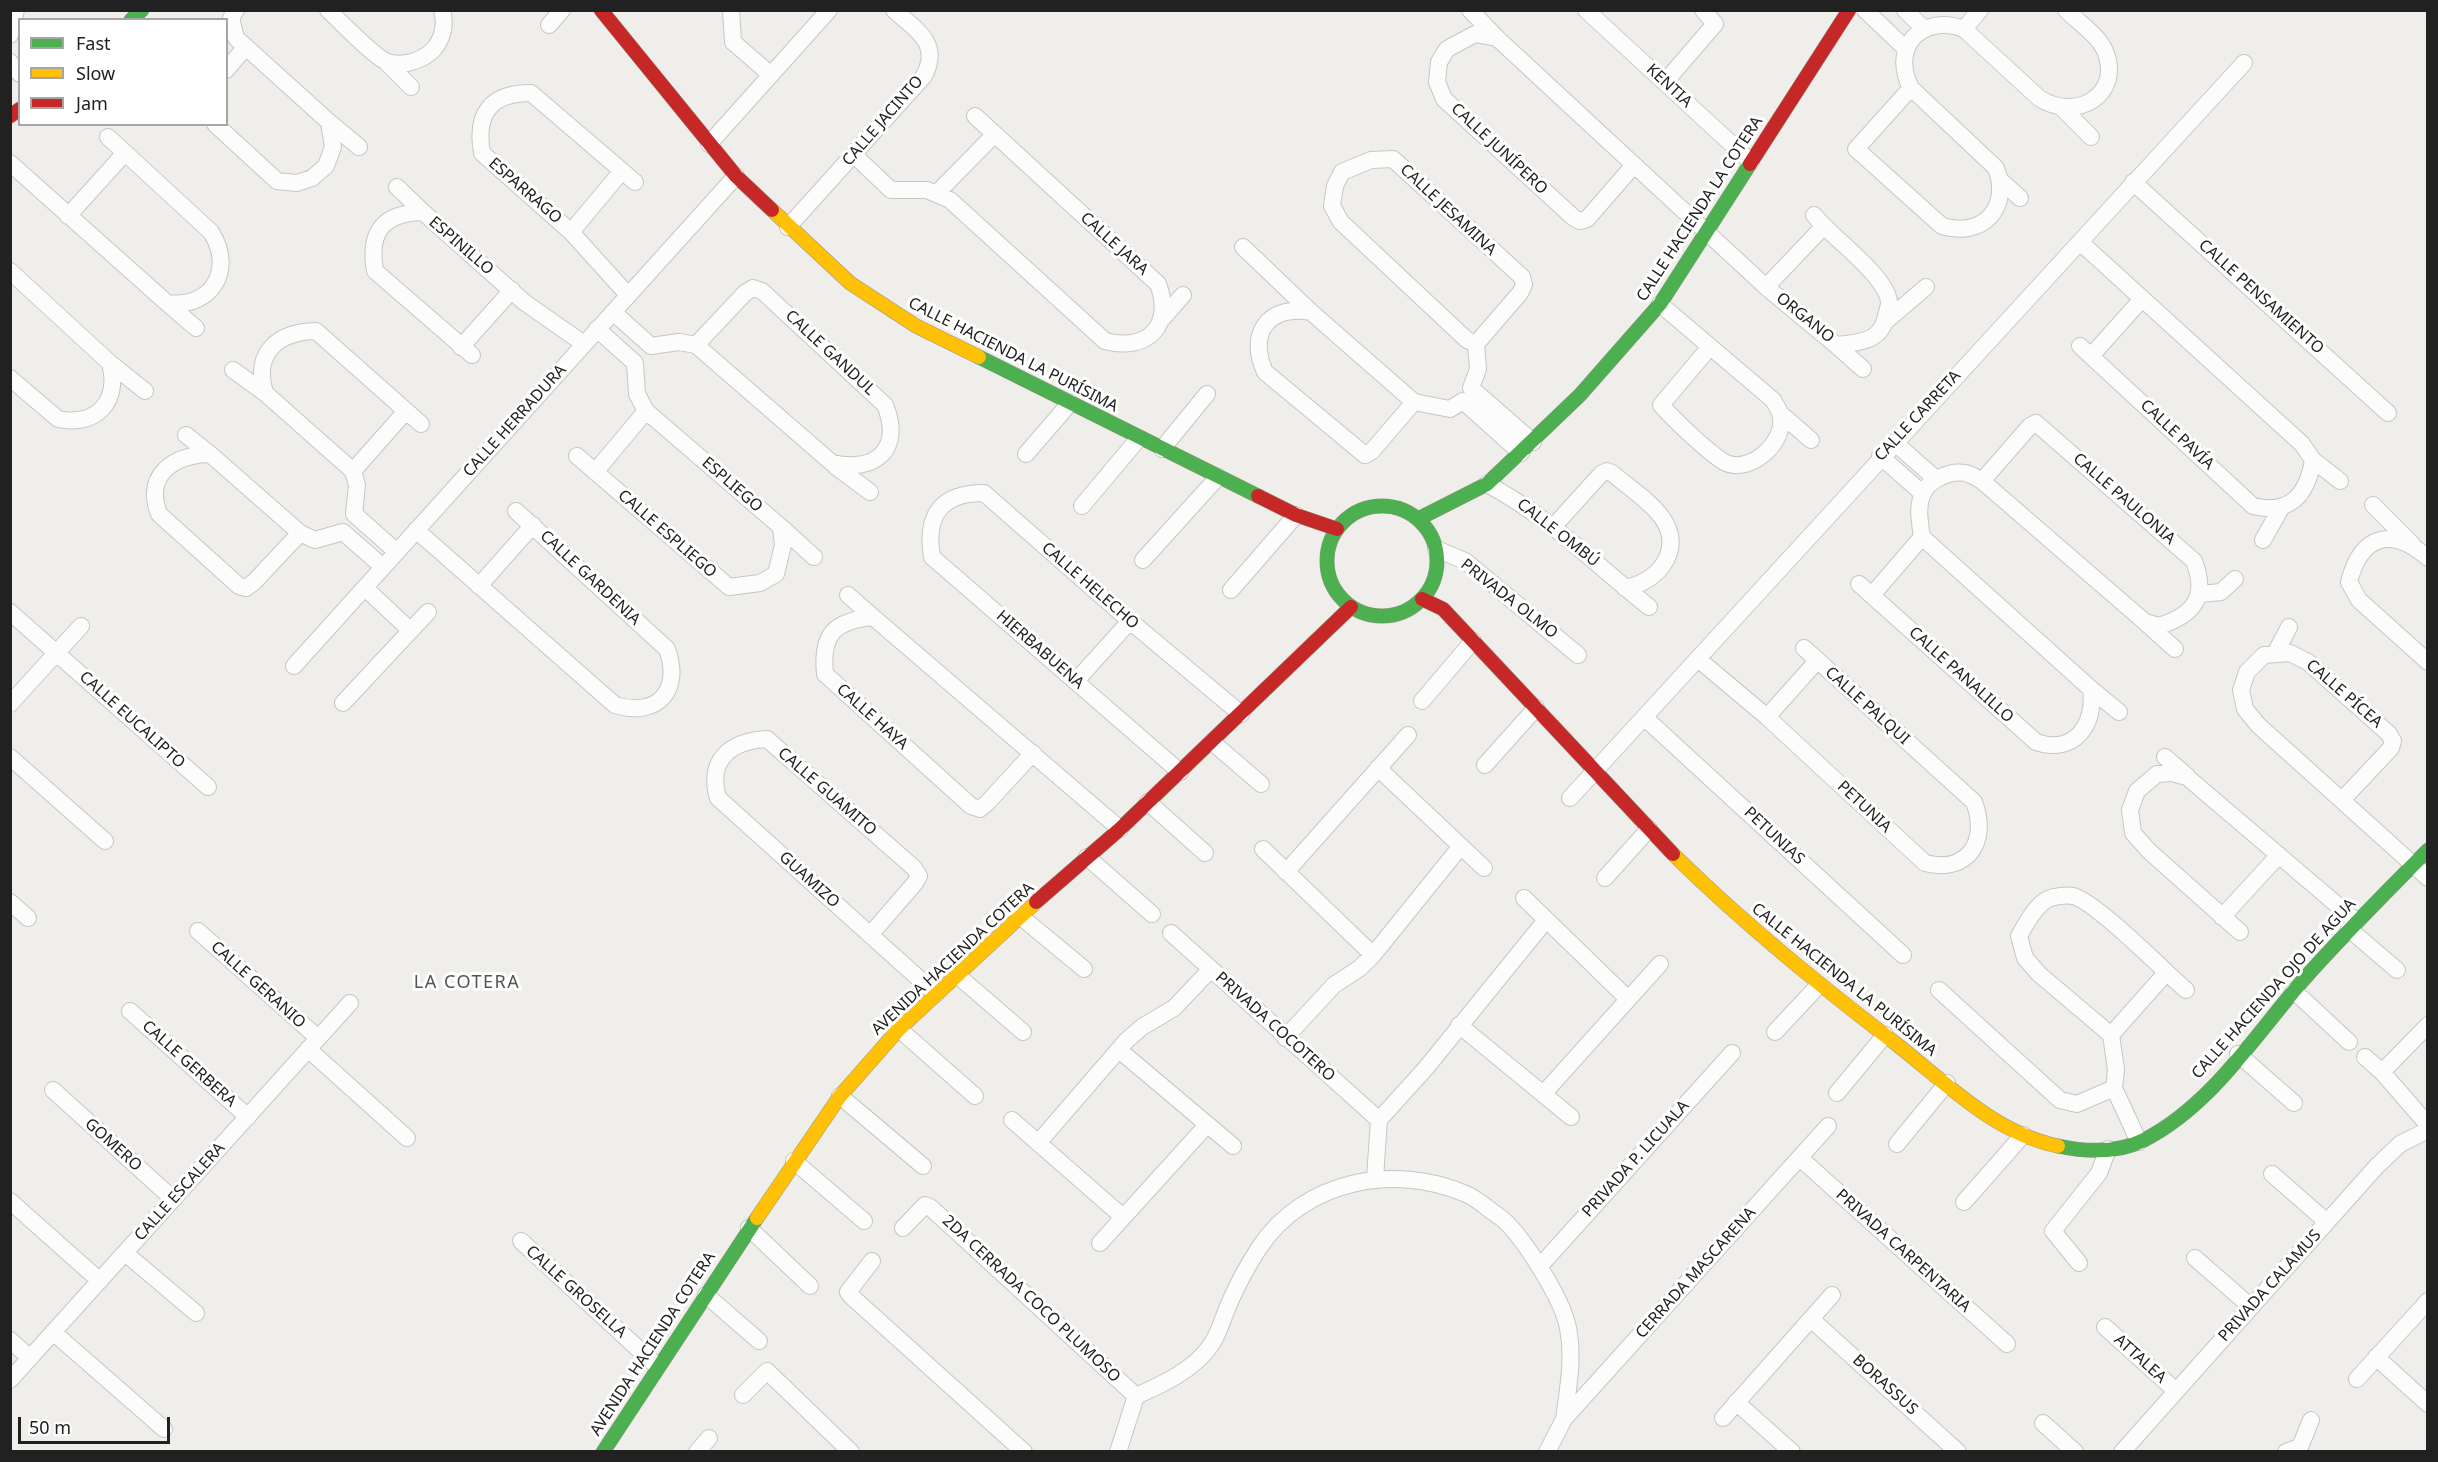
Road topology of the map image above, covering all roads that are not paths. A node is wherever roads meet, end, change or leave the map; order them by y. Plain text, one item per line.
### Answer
1 (16, 10) edge
2 (236, 10) edge
3 (328, 10) edge
4 (442, 10) edge
5 (562, 10) edge
6 (601, 10) edge
7 (731, 10) edge
8 (829, 10) edge
9 (894, 10) edge
10 (1470, 10) edge
11 (1586, 10) edge
12 (1703, 10) edge
13 (1865, 10) edge
14 (1905, 10) edge
15 (1980, 10) edge
16 (2066, 10) edge
17 (1843, 13) edge
18 (549, 25) dead end
19 (1964, 29) junction
20 (10, 35) edge
21 (1497, 38) junction
22 (1914, 38) junction
23 (245, 48) junction
24 (385, 60) junction
25 (2244, 63) dead end
26 (228, 68) edge
27 (771, 75) junction
28 (1665, 82) junction
29 (411, 87) dead end
30 (1911, 88) junction
31 (2062, 109) junction
32 (975, 116) dead end
33 (329, 122) junction
34 (217, 126) edge
35 (994, 135) junction
36 (108, 137) dead end
37 (2091, 137) dead end
38 (465, 138) dead end
39 (709, 144) junction
40 (359, 147) dead end
41 (482, 153) junction
42 (124, 154) junction
43 (854, 154) junction
44 (1751, 162) junction
45 (10, 163) edge
46 (1634, 165) junction
47 (736, 176) junction
48 (2000, 180) junction
49 (2133, 182) junction
50 (397, 187) dead end
51 (937, 193) junction
52 (2020, 198) dead end
53 (423, 212) junction
54 (68, 216) junction
55 (788, 228) junction
56 (1707, 231) junction
57 (571, 232) junction
58 (2080, 242) junction
59 (1243, 248) dead end
60 (10, 271) edge
61 (1766, 287) junction
62 (1926, 287) dead end
63 (512, 290) junction
64 (628, 295) junction
65 (1183, 295) dead end
66 (2142, 299) junction
67 (167, 303) junction
68 (1660, 304) junction
69 (613, 312) junction
70 (1311, 312) junction
71 (1162, 319) junction
72 (196, 328) dead end
73 (1882, 328) junction
74 (597, 329) junction
75 (584, 344) junction
76 (1476, 344) junction
77 (696, 345) junction
78 (1836, 345) junction
79 (1709, 348) junction
80 (110, 363) junction
81 (1863, 369) dead end
82 (233, 370) dead end
83 (10, 378) edge
84 (145, 391) dead end
85 (265, 393) junction
86 (1207, 394) dead end
87 (1414, 402) junction
88 (1070, 403) junction
89 (406, 411) junction
90 (646, 411) junction
91 (2388, 413) dead end
92 (1781, 414) junction
93 (420, 424) dead end
94 (186, 435) dead end
95 (1139, 438) junction
96 (1811, 440) dead end
97 (1894, 442) junction
98 (1527, 448) junction
99 (1162, 449) junction
100 (210, 454) junction
101 (1026, 454) dead end
102 (577, 456) dead end
103 (1880, 456) junction
104 (2313, 460) junction
105 (832, 463) junction
106 (352, 471) junction
107 (595, 472) junction
108 (1218, 477) junction
109 (1982, 481) junction
110 (2340, 481) dead end
111 (1487, 484) junction
112 (1929, 487) junction
113 (870, 492) dead end
114 (2373, 505) dead end
115 (1082, 506) dead end
116 (2281, 508) junction
117 (516, 511) dead end
118 (935, 515) joint
119 (1296, 515) junction
120 (1418, 519) junction
121 (533, 525) junction
122 (1554, 526) junction
123 (781, 527) junction
124 (1337, 529) junction
125 (416, 530) junction
126 (300, 533) junction
127 (1923, 537) junction
128 (2263, 540) dead end
129 (2412, 544) junction
130 (1436, 549) junction
131 (397, 552) junction
132 (814, 556) dead end
133 (2427, 558) edge
134 (1143, 560) dead end
135 (383, 567) junction
136 (2235, 579) dead end
137 (1859, 584) dead end
138 (479, 586) junction
139 (365, 588) junction
140 (1625, 588) junction
141 (1231, 590) dead end
142 (848, 594) dead end
143 (2200, 594) junction
144 (1872, 595) junction
145 (1422, 599) junction
146 (1351, 607) junction
147 (1649, 607) dead end
148 (10, 612) edge
149 (428, 612) dead end
150 (873, 617) junction
151 (1130, 621) junction
152 (2145, 622) junction
153 (81, 626) dead end
154 (2289, 627) dead end
155 (410, 630) junction
156 (1473, 641) junction
157 (1804, 648) dead end
158 (2175, 650) dead end
159 (2276, 652) junction
160 (57, 653) junction
161 (1578, 655) dead end
162 (1698, 659) junction
163 (1817, 661) junction
164 (2427, 662) edge
165 (294, 666) dead end
166 (1076, 681) junction
167 (2091, 689) junction
168 (1422, 701) dead end
169 (343, 703) dead end
170 (10, 704) edge
171 (1536, 708) junction
172 (2119, 712) dead end
173 (1241, 714) junction
174 (1645, 717) junction
175 (1767, 717) junction
176 (1408, 735) dead end
177 (1212, 742) junction
178 (1033, 753) junction
179 (726, 754) joint
180 (10, 757) edge
181 (2165, 757) dead end
182 (1485, 765) dead end
183 (1378, 768) junction
184 (1180, 772) junction
185 (1596, 772) junction
186 (2187, 777) junction
187 (1261, 784) dead end
188 (208, 787) dead end
189 (1570, 798) dead end
190 (2342, 800) junction
191 (1148, 802) junction
192 (1120, 829) junction
193 (1649, 829) junction
194 (105, 841) dead end
195 (1461, 846) junction
196 (1263, 849) dead end
197 (2427, 850) edge
198 (1206, 853) dead end
199 (1972, 853) joint
200 (2279, 855) junction
201 (1087, 857) junction
202 (2412, 865) junction
203 (1484, 868) dead end
204 (1286, 872) junction
205 (1605, 878) dead end
206 (2427, 878) edge
207 (1524, 898) dead end
208 (10, 902) edge
209 (1152, 914) dead end
210 (1020, 916) junction
211 (2222, 917) junction
212 (28, 918) dead end
213 (1546, 920) junction
214 (2353, 925) junction
215 (198, 931) dead end
216 (2240, 932) dead end
217 (1171, 933) dead end
218 (870, 935) junction
219 (1904, 955) dead end
220 (1372, 956) junction
221 (1660, 964) dead end
222 (1084, 969) dead end
223 (1210, 969) junction
224 (2397, 970) dead end
225 (2166, 973) junction
226 (957, 975) junction
227 (1819, 985) junction
228 (1939, 990) dead end
229 (2186, 990) dead end
230 (2294, 991) junction
231 (936, 994) junction
232 (1628, 999) junction
233 (350, 1003) dead end
234 (130, 1011) dead end
235 (1459, 1024) junction
236 (2427, 1025) edge
237 (899, 1029) junction
238 (1023, 1032) dead end
239 (1775, 1032) dead end
240 (1885, 1035) junction
241 (2111, 1035) junction
242 (1285, 1038) junction
243 (2349, 1042) dead end
244 (313, 1044) junction
245 (1119, 1050) junction
246 (1732, 1053) dead end
247 (2238, 1054) junction
248 (2365, 1057) dead end
249 (2382, 1072) junction
250 (1947, 1083) junction
251 (2114, 1088) junction
252 (53, 1090) dead end
253 (1544, 1093) junction
254 (1837, 1093) dead end
255 (840, 1096) junction
256 (975, 1096) dead end
257 (2294, 1103) dead end
258 (248, 1116) junction
259 (1572, 1117) dead end
260 (1012, 1120) dead end
261 (1378, 1120) junction
262 (1207, 1125) junction
263 (2427, 1125) edge
264 (1828, 1126) dead end
265 (2427, 1130) edge
266 (2023, 1135) junction
267 (407, 1138) dead end
268 (2139, 1142) junction
269 (1038, 1143) junction
270 (1897, 1144) dead end
271 (1233, 1146) dead end
272 (2108, 1149) junction
273 (1800, 1158) junction
274 (794, 1161) junction
275 (923, 1166) dead end
276 (2272, 1174) dead end
277 (1375, 1178) junction
278 (174, 1199) junction
279 (10, 1201) edge
280 (1964, 1202) dead end
281 (1123, 1217) junction
282 (864, 1221) dead end
283 (2327, 1222) junction
284 (749, 1228) junction
285 (903, 1228) dead end
286 (521, 1241) dead end
287 (1100, 1243) dead end
288 (125, 1253) junction
289 (2194, 1258) dead end
290 (872, 1261) dead end
291 (2079, 1263) dead end
292 (1540, 1266) junction
293 (100, 1281) junction
294 (810, 1286) dead end
295 (706, 1294) junction
296 (1832, 1295) dead end
297 (2427, 1301) edge
298 (2251, 1307) junction
299 (196, 1313) dead end
300 (1811, 1319) junction
301 (2105, 1327) dead end
302 (53, 1332) junction
303 (10, 1340) edge
304 (759, 1341) dead end
305 (2007, 1344) dead end
306 (2376, 1357) junction
307 (30, 1358) junction
308 (657, 1366) junction
309 (2357, 1379) dead end
310 (10, 1380) edge
311 (2176, 1392) junction
312 (743, 1395) dead end
313 (1136, 1396) junction
314 (1736, 1402) junction
315 (2427, 1404) edge
316 (1723, 1418) dead end
317 (1564, 1419) junction
318 (2311, 1420) dead end
319 (2043, 1423) dead end
320 (164, 1429) dead end
321 (709, 1438) dead end
322 (2298, 1450) edge
323 (603, 1452) edge
324 (697, 1452) edge
325 (851, 1452) edge
326 (1024, 1452) edge
327 (1118, 1452) edge
328 (1547, 1452) edge
329 (1791, 1452) edge
330 (1958, 1452) edge
331 (2075, 1452) edge
332 (2122, 1452) edge

1 - 20 street
2 - 23 street
3 - 24 street
4 - 24 street
5 - 18 street
6 - 39 street, CALLE HACIENDA LA PURÍSIMA
7 - 27 street
8 - 27 street
9 - 43 street, CALLE JACINTO
10 - 21 street
11 - 28 street, KENTIA
12 - 28 street
13 - 22 street
14 - 22 street
15 - 19 street
16 - 31 street
17 - 44 street, CALLE HACIENDA LA COTERA
19 - 22 street
19 - 31 street
21 - 46 street
21 - 46 street, CALLE JUNÍPERO
22 - 30 street
23 - 26 street
23 - 33 street
24 - 29 street
25 - 49 street, CALLE CARRETA
27 - 39 street
28 - 44 street, KENTIA
30 - 48 street
30 - 48 street
31 - 37 street
32 - 35 street, CALLE JARA
33 - 34 street
33 - 40 street
35 - 51 street
35 - 71 street, CALLE JARA
36 - 42 street
38 - 41 street
39 - 47 street, CALLE HACIENDA LA PURÍSIMA
41 - 57 street, ESPARRAGO
41 - 57 street, ESPARRAGO
42 - 54 street
42 - 67 street
43 - 51 street
43 - 55 street, CALLE JACINTO
44 - 56 street, CALLE HACIENDA LA COTERA
45 - 54 street
46 - 56 street
47 - 55 street, CALLE HACIENDA LA PURÍSIMA
47 - 64 street, CALLE HERRADURA
48 - 52 street
49 - 58 street, CALLE CARRETA
49 - 91 street, CALLE PENSAMIENTO
50 - 53 street
51 - 71 street
53 - 63 street, ESPINILLO
53 - 63 street, ESPINILLO
54 - 67 street
55 - 88 street, CALLE HACIENDA LA PURÍSIMA
56 - 61 street, ORGANO
56 - 68 street, CALLE HACIENDA LA COTERA
57 - 64 street, ESPARRAGO
58 - 66 street
58 - 97 street, CALLE CARRETA
59 - 70 street
60 - 80 street
61 - 73 street
61 - 78 street, ORGANO
62 - 73 street
63 - 75 street, ESPINILLO
64 - 69 street, CALLE HERRADURA
65 - 71 street
66 - 104 street
66 - 116 street, CALLE PAVÍA
67 - 72 street
68 - 79 street
68 - 98 street, CALLE HACIENDA LA COTERA
69 - 74 street, CALLE HERRADURA
69 - 77 street
70 - 87 street
70 - 87 street
73 - 78 street, ORGANO
74 - 75 street, CALLE HERRADURA
74 - 90 street
75 - 125 street, CALLE HERRADURA
76 - 76 street, CALLE JESAMINA
76 - 98 street
77 - 105 street
77 - 105 street, CALLE GANDUL
78 - 81 street
79 - 92 street
79 - 92 street
80 - 83 street
80 - 84 street
82 - 85 street
85 - 89 street
85 - 106 street
86 - 99 street
87 - 98 street
88 - 95 street, CALLE HACIENDA LA PURÍSIMA
88 - 101 street
89 - 93 street
89 - 106 street
90 - 107 street
90 - 123 street, ESPLIEGO
92 - 96 street
94 - 100 street
95 - 99 street, CALLE HACIENDA LA PURÍSIMA
95 - 115 street
97 - 103 street, CALLE CARRETA
97 - 112 street
98 - 111 street, CALLE HACIENDA LA COTERA
99 - 108 street, CALLE HACIENDA LA PURÍSIMA
100 - 126 street
100 - 126 street
102 - 107 street
103 - 112 street
103 - 162 street, CALLE CARRETA
104 - 110 street
104 - 116 street
105 - 113 street
106 - 131 street
107 - 123 street, CALLE ESPLIEGO
108 - 119 street, CALLE HACIENDA LA PURÍSIMA
108 - 134 street
109 - 112 street
109 - 143 street, CALLE PAULONIA
109 - 152 street
111 - 120 street, CALLE HACIENDA LA COTERA
111 - 122 street, CALLE OMBÚ
112 - 127 street
114 - 129 street
116 - 128 street
117 - 121 street
118 - 151 street, CALLE HELECHO
118 - 166 street, HIERBABUENA
119 - 124 street, CALLE HACIENDA LA PURÍSIMA
119 - 141 street
120 - 124 street
120 - 130 street
121 - 138 street, CALLE GARDENIA
121 - 138 street, CALLE GARDENIA
122 - 140 street, CALLE OMBÚ
122 - 140 street
123 - 132 street, ESPLIEGO
124 - 146 street
125 - 131 street, CALLE HERRADURA
125 - 138 street
126 - 135 street
127 - 144 street
127 - 167 street
129 - 133 street
129 - 164 street
130 - 145 street
130 - 161 street, PRIVADA OLMO
131 - 135 street, CALLE HERRADURA
135 - 139 street, CALLE HERRADURA
136 - 143 street
137 - 144 street, CALLE PANALILLO
139 - 155 street
139 - 165 street, CALLE HERRADURA
140 - 147 street, CALLE OMBÚ
142 - 150 street
143 - 152 street
144 - 167 street, CALLE PANALILLO
145 - 146 street
145 - 156 street, CALLE HACIENDA LA PURÍSIMA
146 - 173 street, AVENIDA HACIENDA COTERA
148 - 160 street, CALLE EUCALIPTO
149 - 155 street
150 - 178 street
150 - 178 street, CALLE HAYA
151 - 166 street
151 - 173 street, CALLE HELECHO
152 - 158 street
153 - 160 street
154 - 159 street
155 - 169 street
156 - 168 street
156 - 171 street, CALLE HACIENDA LA PURÍSIMA
157 - 163 street
159 - 190 street
159 - 190 street, CALLE PÍCEA
160 - 170 street
160 - 188 street, CALLE EUCALIPTO
162 - 174 street, CALLE CARRETA
162 - 175 street
163 - 175 street, CALLE PALQUI
163 - 199 street, CALLE PALQUI
166 - 184 street, HIERBABUENA
167 - 172 street
171 - 182 street
171 - 185 street, CALLE HACIENDA LA PURÍSIMA
173 - 177 street, AVENIDA HACIENDA COTERA
174 - 185 street, CALLE CARRETA
174 - 219 street, PETUNIAS
175 - 199 street, PETUNIA
176 - 183 street
177 - 184 street, AVENIDA HACIENDA COTERA
177 - 187 street
178 - 192 street
179 - 218 street, GUAMIZO
179 - 218 street, CALLE GUAMITO
180 - 194 street
181 - 186 street
183 - 195 street
183 - 204 street
184 - 191 street, AVENIDA HACIENDA COTERA
185 - 189 street, CALLE CARRETA
185 - 193 street, CALLE HACIENDA LA PURÍSIMA
186 - 200 street
186 - 211 street
190 - 202 street
191 - 192 street, AVENIDA HACIENDA COTERA
191 - 198 street
192 - 201 street, AVENIDA HACIENDA COTERA
193 - 205 street
193 - 227 street, CALLE HACIENDA LA PURÍSIMA
195 - 203 street
195 - 220 street
196 - 204 street
197 - 202 street, CALLE HACIENDA OJO DE AGUA
200 - 211 street
200 - 214 street
201 - 209 street
201 - 210 street, AVENIDA HACIENDA COTERA
202 - 206 street
202 - 214 street, CALLE HACIENDA OJO DE AGUA
204 - 220 street
207 - 213 street
208 - 212 street
210 - 222 street
210 - 226 street, AVENIDA HACIENDA COTERA
211 - 216 street
213 - 232 street
213 - 235 street
214 - 224 street
214 - 230 street, CALLE HACIENDA OJO DE AGUA
215 - 244 street, CALLE GERANIO
217 - 223 street, PRIVADA COCOTERO
218 - 231 street, GUAMIZO
220 - 242 street
221 - 232 street
223 - 242 street, PRIVADA COCOTERO
223 - 245 street
225 - 229 street
225 - 241 street
225 - 241 street
226 - 231 street, AVENIDA HACIENDA COTERA
226 - 238 street
227 - 239 street
227 - 240 street, CALLE HACIENDA LA PURÍSIMA
228 - 251 street
230 - 243 street
230 - 247 street, CALLE HACIENDA OJO DE AGUA
231 - 237 street, AVENIDA HACIENDA COTERA
232 - 253 street
233 - 244 street, CALLE ESCALERA
234 - 258 street, CALLE GERBERA
235 - 253 street
235 - 261 street
236 - 249 street
237 - 255 street, AVENIDA HACIENDA COTERA
237 - 256 street
240 - 250 street, CALLE HACIENDA LA PURÍSIMA
240 - 254 street
241 - 251 street
242 - 261 street, PRIVADA COCOTERO
244 - 258 street, CALLE ESCALERA
244 - 267 street, CALLE GERANIO
245 - 262 street
245 - 269 street
246 - 292 street, PRIVADA P. LICUALA
247 - 257 street
247 - 268 street, CALLE HACIENDA OJO DE AGUA
248 - 249 street
249 - 263 street
250 - 266 street, CALLE HACIENDA LA PURÍSIMA
250 - 270 street
251 - 268 street
252 - 278 street, GOMERO
253 - 259 street
255 - 274 street, AVENIDA HACIENDA COTERA
255 - 275 street
258 - 278 street, CALLE ESCALERA
260 - 269 street
261 - 277 street
262 - 271 street
262 - 281 street
264 - 273 street, CERRADA MASCARENA
265 - 283 street, PRIVADA CALAMUS
266 - 272 street, CALLE HACIENDA LA PURÍSIMA
266 - 280 street
268 - 272 street, CALLE HACIENDA LA PURÍSIMA
269 - 281 street
272 - 291 street
273 - 305 street, PRIVADA CARPENTARIA
273 - 317 street, CERRADA MASCARENA
274 - 282 street
274 - 284 street, AVENIDA HACIENDA COTERA
276 - 283 street
277 - 292 street
277 - 313 street
278 - 288 street, CALLE ESCALERA
279 - 293 street
281 - 287 street
283 - 298 street, PRIVADA CALAMUS
284 - 294 street
284 - 295 street, AVENIDA HACIENDA COTERA
285 - 313 street, 2DA CERRADA COCO PLUMOSO
286 - 308 street, CALLE GROSELLA
288 - 293 street, CALLE ESCALERA
288 - 299 street
289 - 298 street
290 - 326 street
292 - 317 street
293 - 302 street, CALLE ESCALERA
295 - 304 street
295 - 308 street, AVENIDA HACIENDA COTERA
296 - 300 street
297 - 306 street
298 - 311 street, PRIVADA CALAMUS
300 - 314 street
300 - 330 street, BORASSUS
301 - 311 street, ATTALEA
302 - 307 street, CALLE ESCALERA
302 - 320 street
303 - 307 street
306 - 309 street
306 - 315 street
307 - 310 street, CALLE ESCALERA
308 - 323 street, AVENIDA HACIENDA COTERA
311 - 332 street, PRIVADA CALAMUS
312 - 325 street
313 - 327 street
314 - 316 street
314 - 329 street
317 - 328 street
318 - 322 street
319 - 331 street
321 - 324 street

